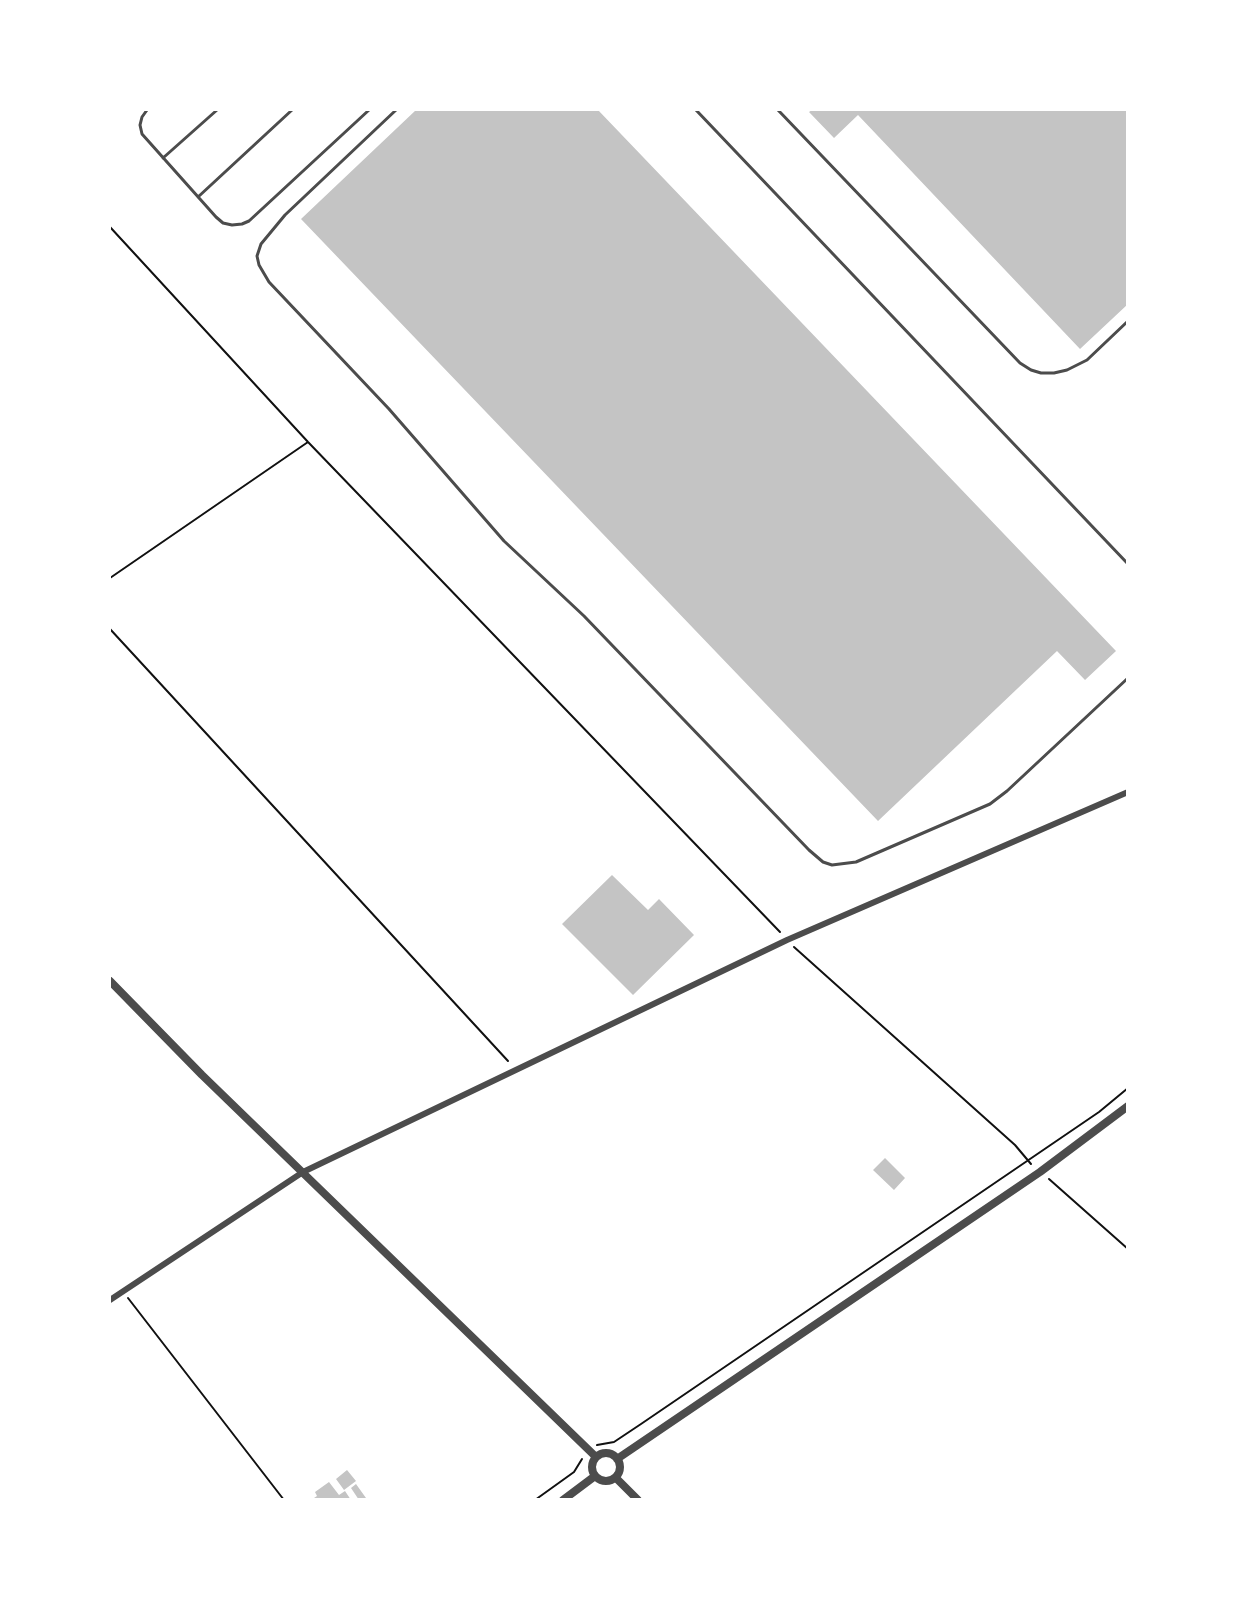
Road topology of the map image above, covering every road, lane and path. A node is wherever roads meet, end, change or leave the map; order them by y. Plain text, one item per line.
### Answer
1 (147, 110) edge
2 (217, 110) edge
3 (292, 110) edge
4 (369, 110) edge
5 (396, 110) edge
6 (696, 110) edge
7 (778, 110) edge
8 (163, 159) junction
9 (198, 197) junction
10 (110, 227) edge
11 (1128, 321) edge
12 (309, 442) junction
13 (1128, 564) edge
14 (110, 578) edge
15 (110, 629) edge
16 (1128, 678) edge
17 (1128, 792) edge
18 (787, 940) junction
19 (110, 981) edge
20 (516, 1070) junction
21 (1128, 1088) edge
22 (1128, 1106) edge
23 (1027, 1160) junction
24 (303, 1172) junction
25 (1040, 1172) junction
26 (1128, 1249) edge
27 (123, 1291) junction
28 (110, 1300) edge
29 (588, 1450) junction
30 (596, 1457) junction
31 (617, 1459) junction
32 (594, 1476) junction
33 (616, 1478) junction
34 (284, 1500) edge
35 (535, 1500) edge
36 (563, 1500) edge
37 (638, 1500) edge

1 - 8 lane
2 - 8 lane
3 - 9 lane
4 - 9 lane
5 - 16 lane
6 - 13 lane
7 - 11 lane
8 - 9 lane
10 - 12 path
12 - 14 path
12 - 18 path
15 - 20 path
17 - 18 street
18 - 20 street
18 - 23 path
19 - 24 street
20 - 24 street
21 - 23 path
22 - 25 street
23 - 25 path
23 - 29 path
24 - 27 street
24 - 29 street
25 - 26 path
25 - 31 street
27 - 28 street
27 - 34 path
29 - 30 street
29 - 35 path
30 - 31 street
30 - 32 street
31 - 33 street
32 - 33 street
32 - 36 street
33 - 37 street

